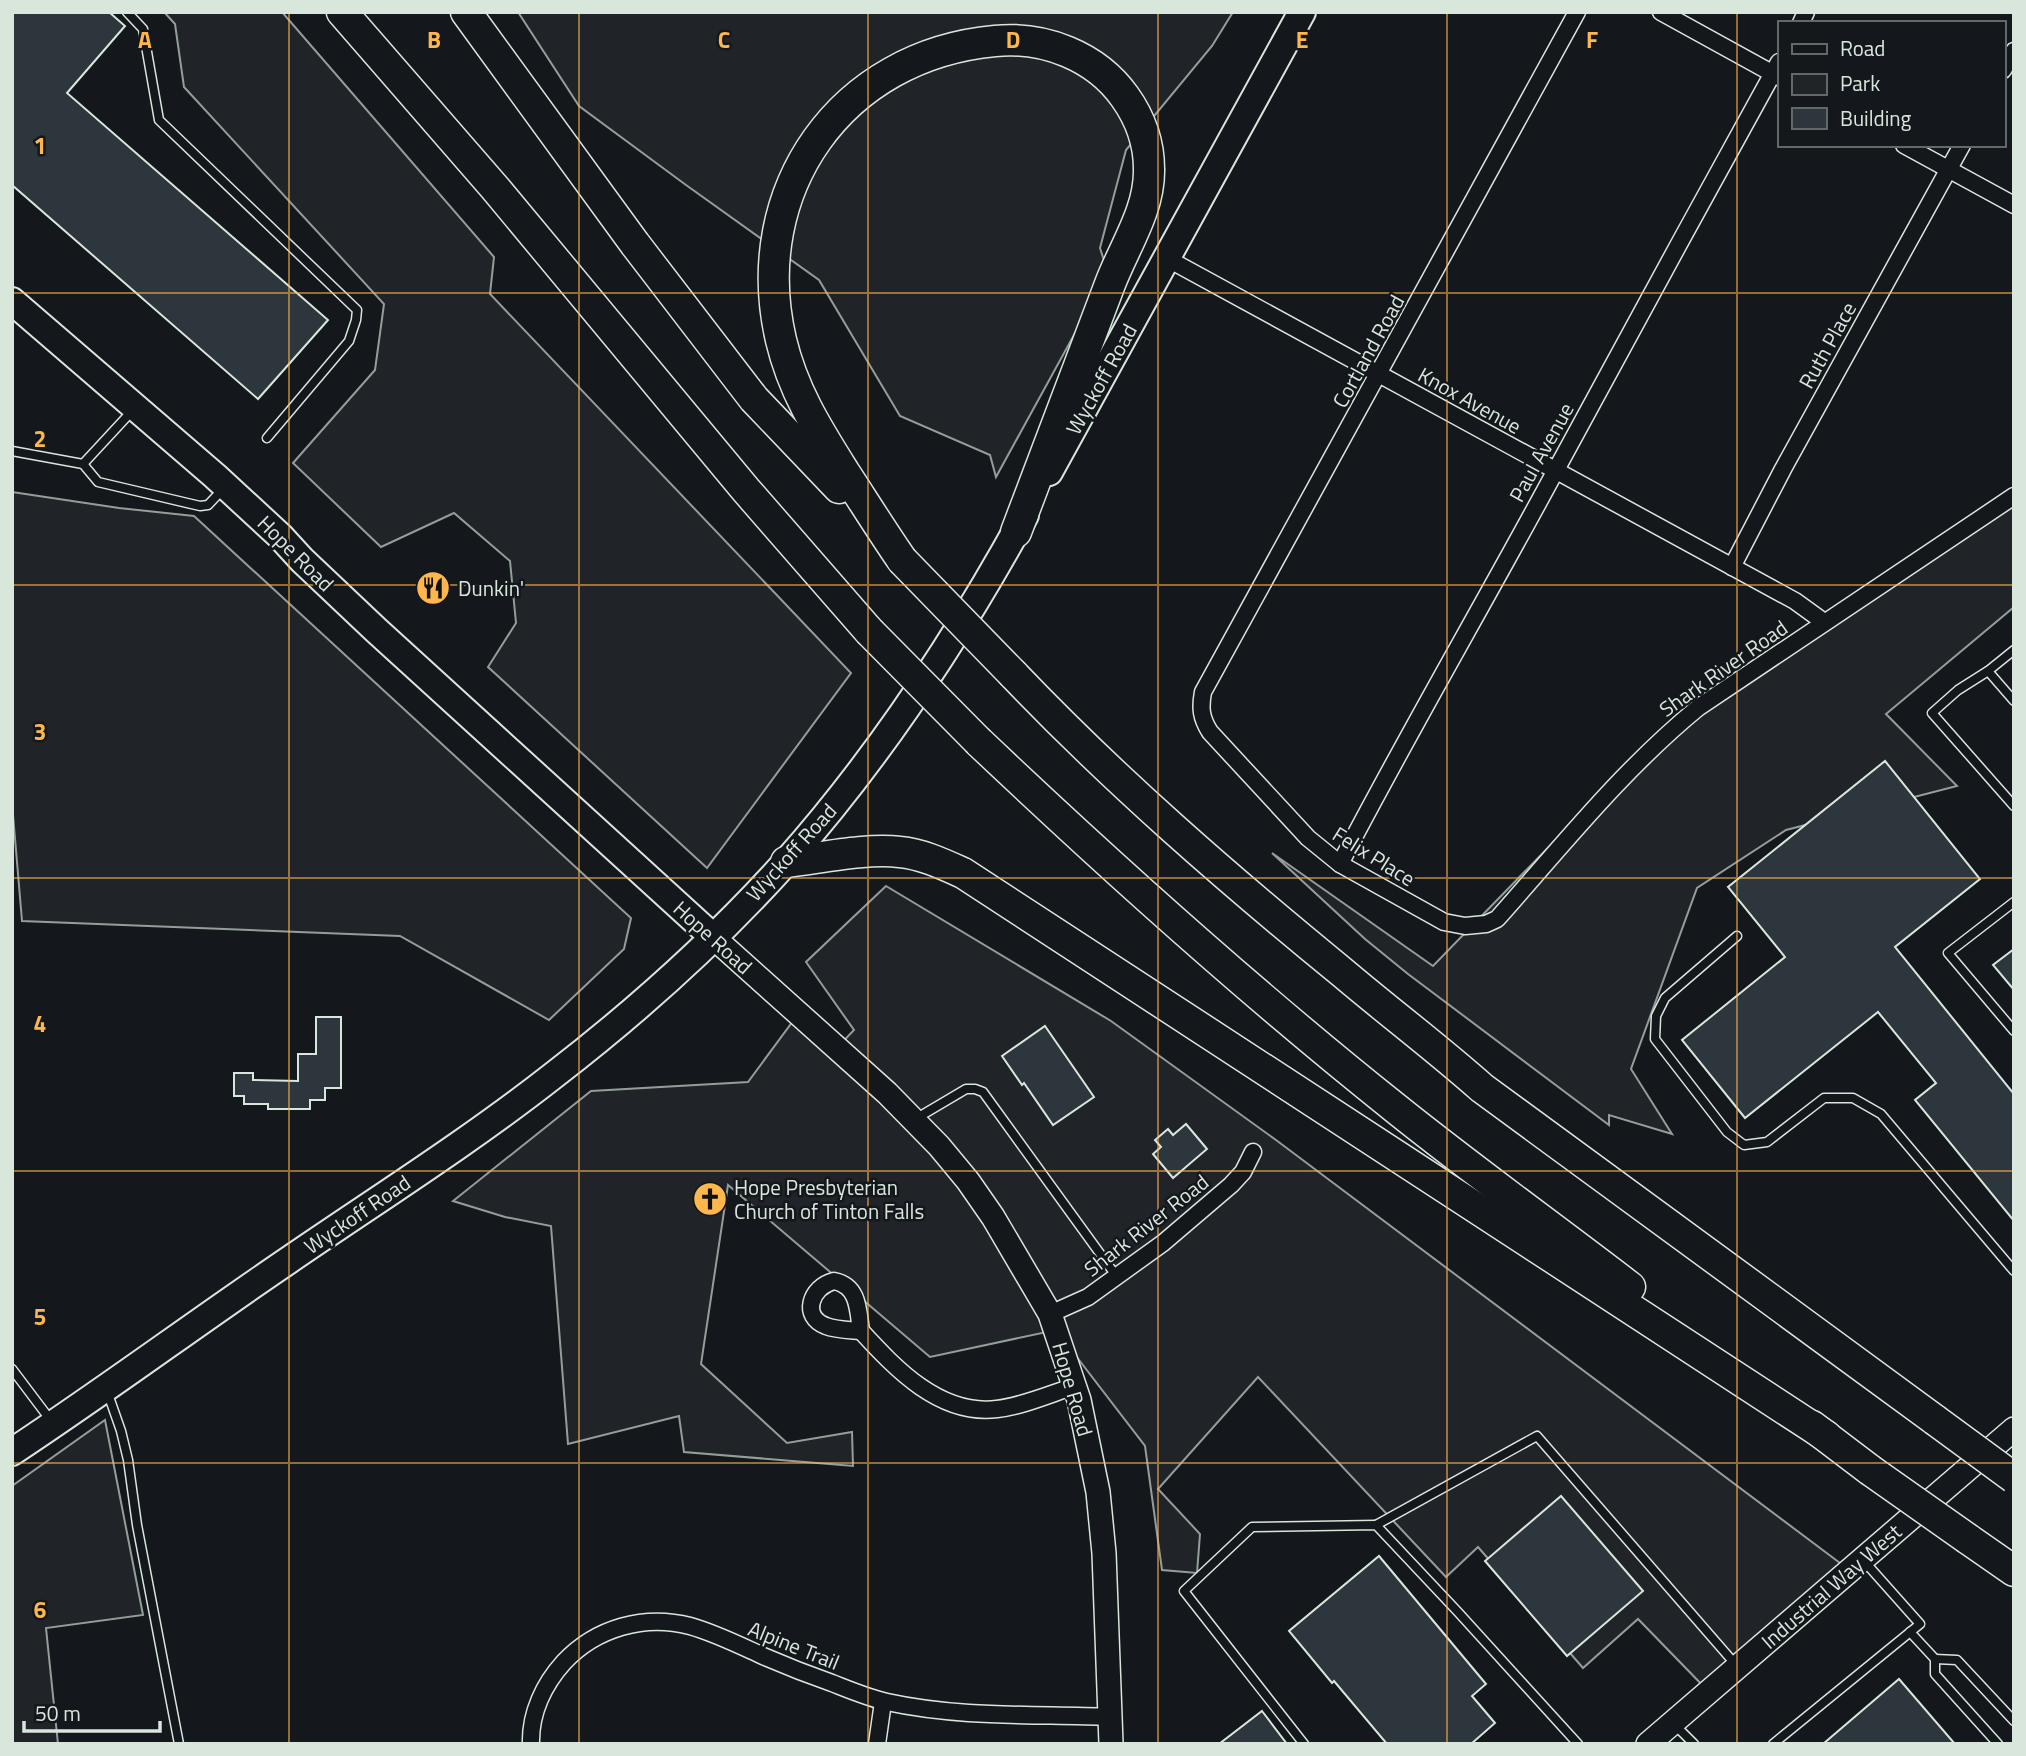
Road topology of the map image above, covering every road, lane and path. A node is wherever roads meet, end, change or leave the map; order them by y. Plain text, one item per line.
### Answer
1 (127, 12) edge
2 (342, 12) edge
3 (466, 12) edge
4 (1303, 12) edge
5 (1577, 12) edge
6 (1661, 12) edge
7 (2014, 51) edge
8 (2005, 67) edge
9 (1777, 71) edge
10 (1908, 147) edge
11 (1961, 147) edge
12 (1948, 170) junction
13 (2014, 205) edge
14 (1168, 259) junction
15 (12, 301) edge
16 (1378, 374) junction
17 (135, 408) junction
18 (267, 438) dead end
19 (12, 452) edge
20 (83, 464) junction
21 (1555, 471) junction
22 (226, 486) junction
23 (2014, 496) edge
24 (1016, 532) junction
25 (894, 548) junction
26 (1732, 567) junction
27 (1824, 622) junction
28 (2014, 650) edge
29 (1989, 671) junction
30 (2014, 701) edge
31 (1201, 712) joint
32 (2014, 806) edge
33 (786, 862) junction
34 (1340, 864) junction
35 (2014, 902) edge
36 (1497, 919) joint
37 (1737, 936) dead end
38 (713, 937) junction
39 (2014, 1031) edge
40 (914, 1120) junction
41 (1253, 1152) dead end
42 (2014, 1271) edge
43 (1117, 1277) junction
44 (1050, 1314) junction
45 (861, 1331) dead end
46 (12, 1368) edge
47 (1075, 1386) junction
48 (106, 1388) junction
49 (54, 1424) junction
50 (2014, 1429) edge
51 (1826, 1436) junction
52 (12, 1452) edge
53 (2014, 1478) edge
54 (1376, 1525) junction
55 (1862, 1559) junction
56 (2014, 1571) edge
57 (1910, 1632) junction
58 (1934, 1659) junction
59 (1737, 1667) junction
60 (883, 1702) junction
61 (1110, 1717) junction
62 (2014, 1721) edge
63 (1673, 1723) junction
64 (179, 1744) edge
65 (531, 1744) edge
66 (877, 1744) edge
67 (1111, 1744) edge
68 (1304, 1744) edge
69 (1578, 1744) edge
70 (1648, 1744) edge
71 (1694, 1744) edge
72 (1773, 1744) edge
73 (1997, 1744) edge

1 - 18 lane
2 - 51 highway, bridge
3 - 25 highway
4 - 14 main road, Wyckoff Road
5 - 16 street, Cortland Road
6 - 9 street
7 - 8 street
9 - 21 street, Paul Avenue
10 - 12 street
11 - 12 street, Ruth Place
12 - 13 street
12 - 26 street, Ruth Place
14 - 16 street, Knox Avenue
14 - 24 main road, Wyckoff Road
15 - 17 main road, Hope Road
16 - 21 street, Knox Avenue
16 - 31 street, Cortland Road
17 - 20 lane
17 - 22 main road, Hope Road
19 - 20 lane
20 - 22 lane
21 - 26 street, Knox Avenue
21 - 34 street, Paul Avenue
22 - 38 main road, Hope Road
23 - 27 street, Shark River Road
24 - 25 highway
24 - 33 main road, Wyckoff Road
25 - 53 highway, bridge
26 - 27 street, Knox Avenue
27 - 36 street, Shark River Road
28 - 29 lane
29 - 30 lane
29 - 32 lane
31 - 34 street, Felix Place
33 - 38 main road, Wyckoff Road
33 - 51 highway
34 - 36 street, Felix Place
35 - 39 lane
37 - 42 lane
38 - 40 street, Hope Road
38 - 48 main road, Wyckoff Road
40 - 43 lane
40 - 44 street, Hope Road
41 - 43 street, Shark River Road
43 - 44 street, Shark River Road
44 - 47 street, Hope Road
45 - 47 street
46 - 49 lane
47 - 61 street, Hope Road
48 - 49 main road, Wyckoff Road
48 - 64 lane
49 - 52 main road, Wyckoff Road
50 - 55 street, Industrial Way West
51 - 56 highway, bridge
54 - 59 lane
54 - 68 lane
54 - 69 lane
55 - 57 lane
55 - 59 street, Industrial Way West
57 - 58 lane
57 - 72 lane
58 - 62 lane
58 - 73 lane
59 - 63 street, Industrial Way West
60 - 61 street, Alpine Trail
60 - 65 street, Alpine Trail
60 - 66 street
61 - 67 street, Hope Road
63 - 70 street, Industrial Way West
63 - 71 lane

